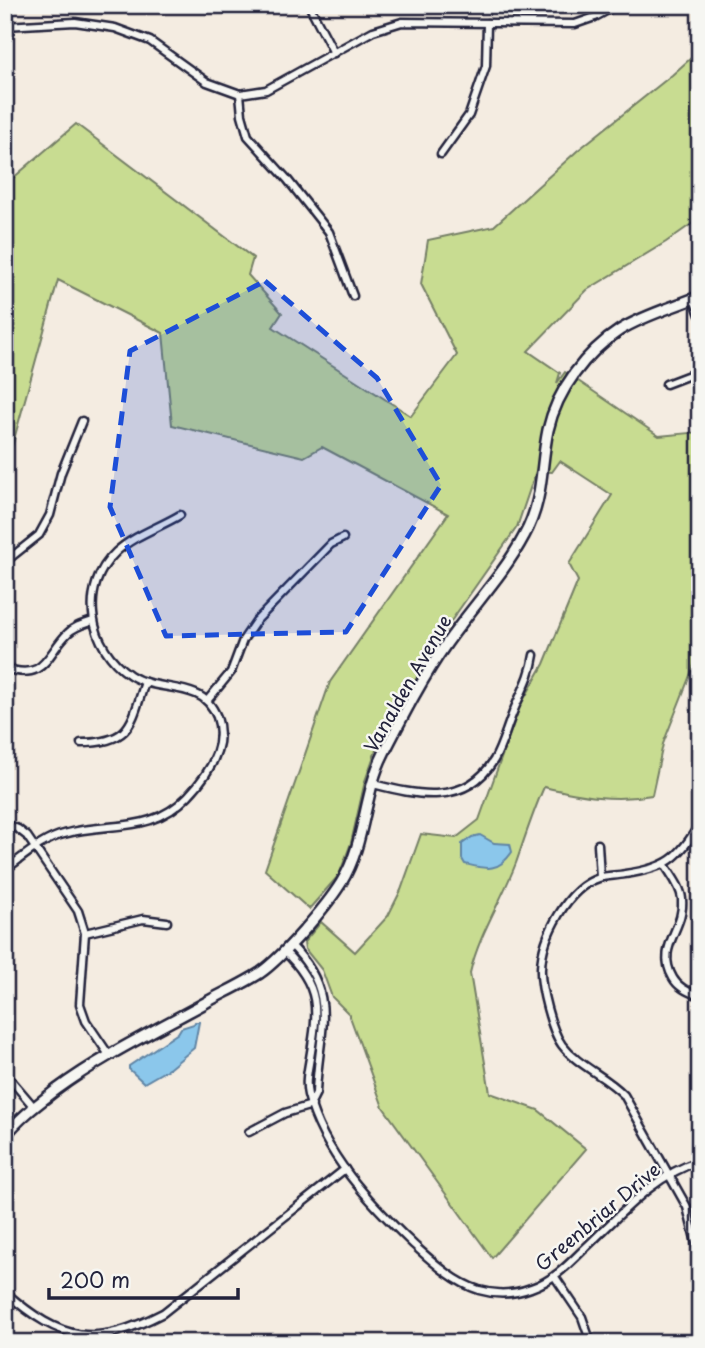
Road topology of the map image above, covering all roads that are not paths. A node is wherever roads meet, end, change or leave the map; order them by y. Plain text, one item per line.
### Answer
1 (309, 5) edge
2 (617, 5) edge
3 (487, 23) junction
4 (5, 26) edge
5 (334, 52) junction
6 (240, 94) junction
7 (441, 154) dead end
8 (353, 296) dead end
9 (697, 298) edge
10 (700, 316) edge
11 (700, 371) edge
12 (666, 384) dead end
13 (82, 421) dead end
14 (180, 515) dead end
15 (343, 538) dead end
16 (5, 562) edge
17 (93, 621) junction
18 (534, 655) dead end
19 (5, 668) edge
20 (145, 682) junction
21 (207, 701) junction
22 (81, 743) dead end
23 (373, 785) junction
24 (700, 823) edge
25 (5, 824) edge
26 (598, 844) dead end
27 (36, 849) junction
28 (665, 865) junction
29 (5, 870) edge
30 (600, 877) junction
31 (167, 922) dead end
32 (85, 933) junction
33 (287, 947) junction
34 (700, 996) edge
35 (109, 1055) junction
36 (5, 1073) edge
37 (312, 1103) junction
38 (34, 1107) junction
39 (248, 1132) dead end
40 (5, 1136) edge
41 (700, 1161) edge
42 (345, 1169) junction
43 (669, 1175) junction
44 (700, 1259) edge
45 (555, 1277) junction
46 (5, 1292) edge
47 (88, 1341) edge
48 (591, 1343) edge

1 - 5 street
2 - 3 street
3 - 5 street
3 - 7 street
4 - 6 street
5 - 6 street
6 - 8 street
9 - 10 street
9 - 23 main road, Vanalden Avenue
11 - 12 street
13 - 16 street
14 - 17 street
15 - 21 street
17 - 19 street
17 - 20 street
18 - 23 street
20 - 21 street
20 - 22 street
21 - 27 street
23 - 33 main road, Vanalden Avenue
24 - 28 street
25 - 27 street
26 - 30 street
27 - 29 street
27 - 32 street
28 - 30 street
28 - 34 street
30 - 43 street
31 - 32 street
32 - 35 street
33 - 35 main road, Vanalden Avenue
33 - 37 street
35 - 38 main road, Vanalden Avenue
36 - 38 street
37 - 39 street
37 - 42 street, Greenbriar Drive
38 - 40 main road, Vanalden Avenue
41 - 43 street, Greenbriar Drive
42 - 45 street, Greenbriar Drive
42 - 47 street
43 - 44 street
43 - 45 street, Greenbriar Drive
45 - 48 street
46 - 47 street

